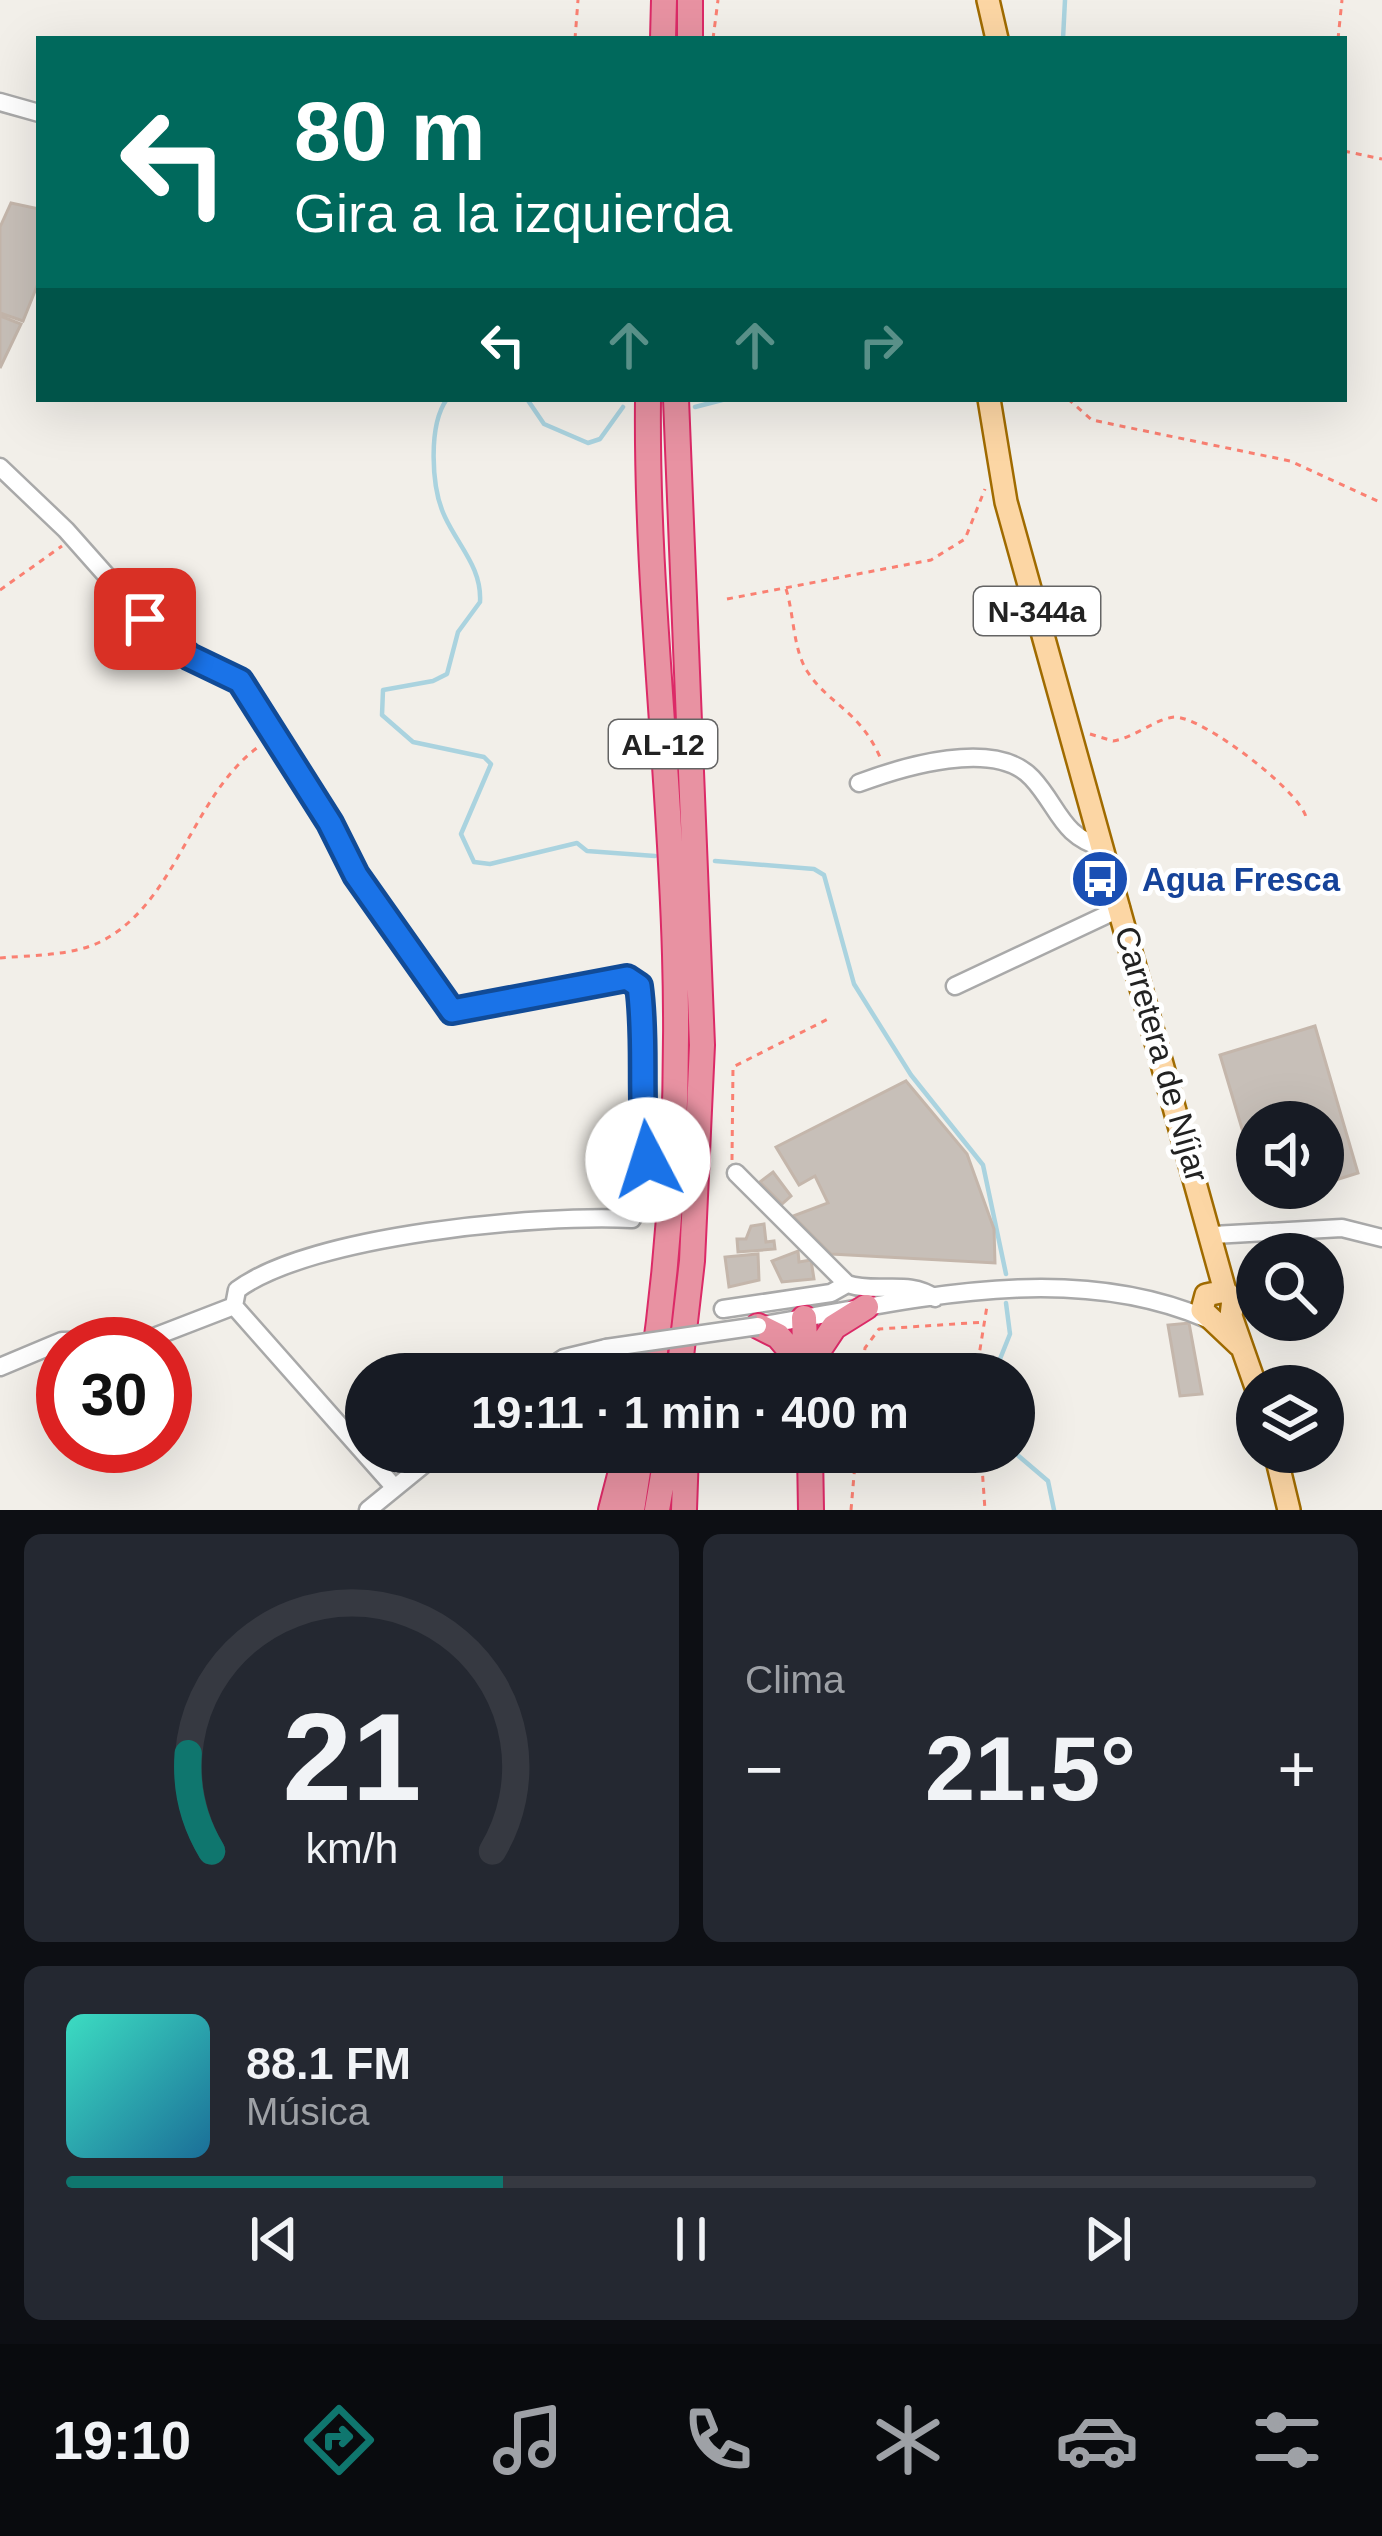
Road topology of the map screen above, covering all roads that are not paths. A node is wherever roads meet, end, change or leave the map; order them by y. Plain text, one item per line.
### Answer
1 (664, 0) edge
2 (691, 0) edge
3 (988, 0) edge
4 (663, 36) edge
5 (690, 36) edge
6 (996, 36) edge
7 (0, 102) edge
8 (36, 112) edge
9 (648, 402) edge
10 (676, 402) edge
11 (989, 402) edge
12 (0, 467) edge
13 (859, 783) dead end
14 (1104, 848) junction
15 (1120, 908) junction
16 (955, 986) dead end
17 (736, 1173) road end
18 (1213, 1235) junction
19 (1382, 1238) edge
20 (692, 1261) junction
21 (847, 1284) junction
22 (936, 1298) junction
23 (234, 1306) junction
24 (866, 1307) junction
25 (723, 1310) dead end
26 (1214, 1314) junction
27 (804, 1318) junction
28 (758, 1326) junction
29 (584, 1353) edge
30 (653, 1353) edge
31 (681, 1353) edge
32 (691, 1353) edge
33 (792, 1353) edge
34 (805, 1353) edge
35 (817, 1353) edge
36 (1249, 1365) edge
37 (0, 1367) edge
38 (413, 1473) edge
39 (620, 1473) edge
40 (638, 1473) edge
41 (663, 1473) edge
42 (685, 1473) edge
43 (811, 1473) edge
44 (1280, 1473) edge
45 (395, 1488) junction
46 (368, 1510) edge
47 (610, 1510) edge
48 (632, 1510) edge
49 (657, 1510) edge
50 (684, 1510) edge
51 (812, 1510) edge
52 (1289, 1510) edge

1 - 4 highway
2 - 5 highway
3 - 6 main road
7 - 8 street
9 - 30 highway, AL-12
10 - 20 highway, AL-12
11 - 14 main road, Carretera de Níjar / N-344a
12 - 23 street
13 - 14 street
14 - 15 main road, Carretera de Níjar / N-344a
15 - 16 street
15 - 18 main road, Carretera de Níjar / N-344a
17 - 21 street
18 - 19 street
18 - 26 main road, Carretera de Níjar / N-344a
20 - 31 highway, AL-12
20 - 32 highway
21 - 22 street
21 - 25 street
22 - 24 street
22 - 26 street
23 - 37 street
23 - 45 street
24 - 27 street
24 - 35 highway
26 - 36 main road
27 - 28 street
27 - 34 highway
28 - 29 street, bridge
28 - 33 highway
38 - 45 street
39 - 47 highway
40 - 48 highway
41 - 49 highway
42 - 50 highway
43 - 51 highway
44 - 52 main road
45 - 46 street

